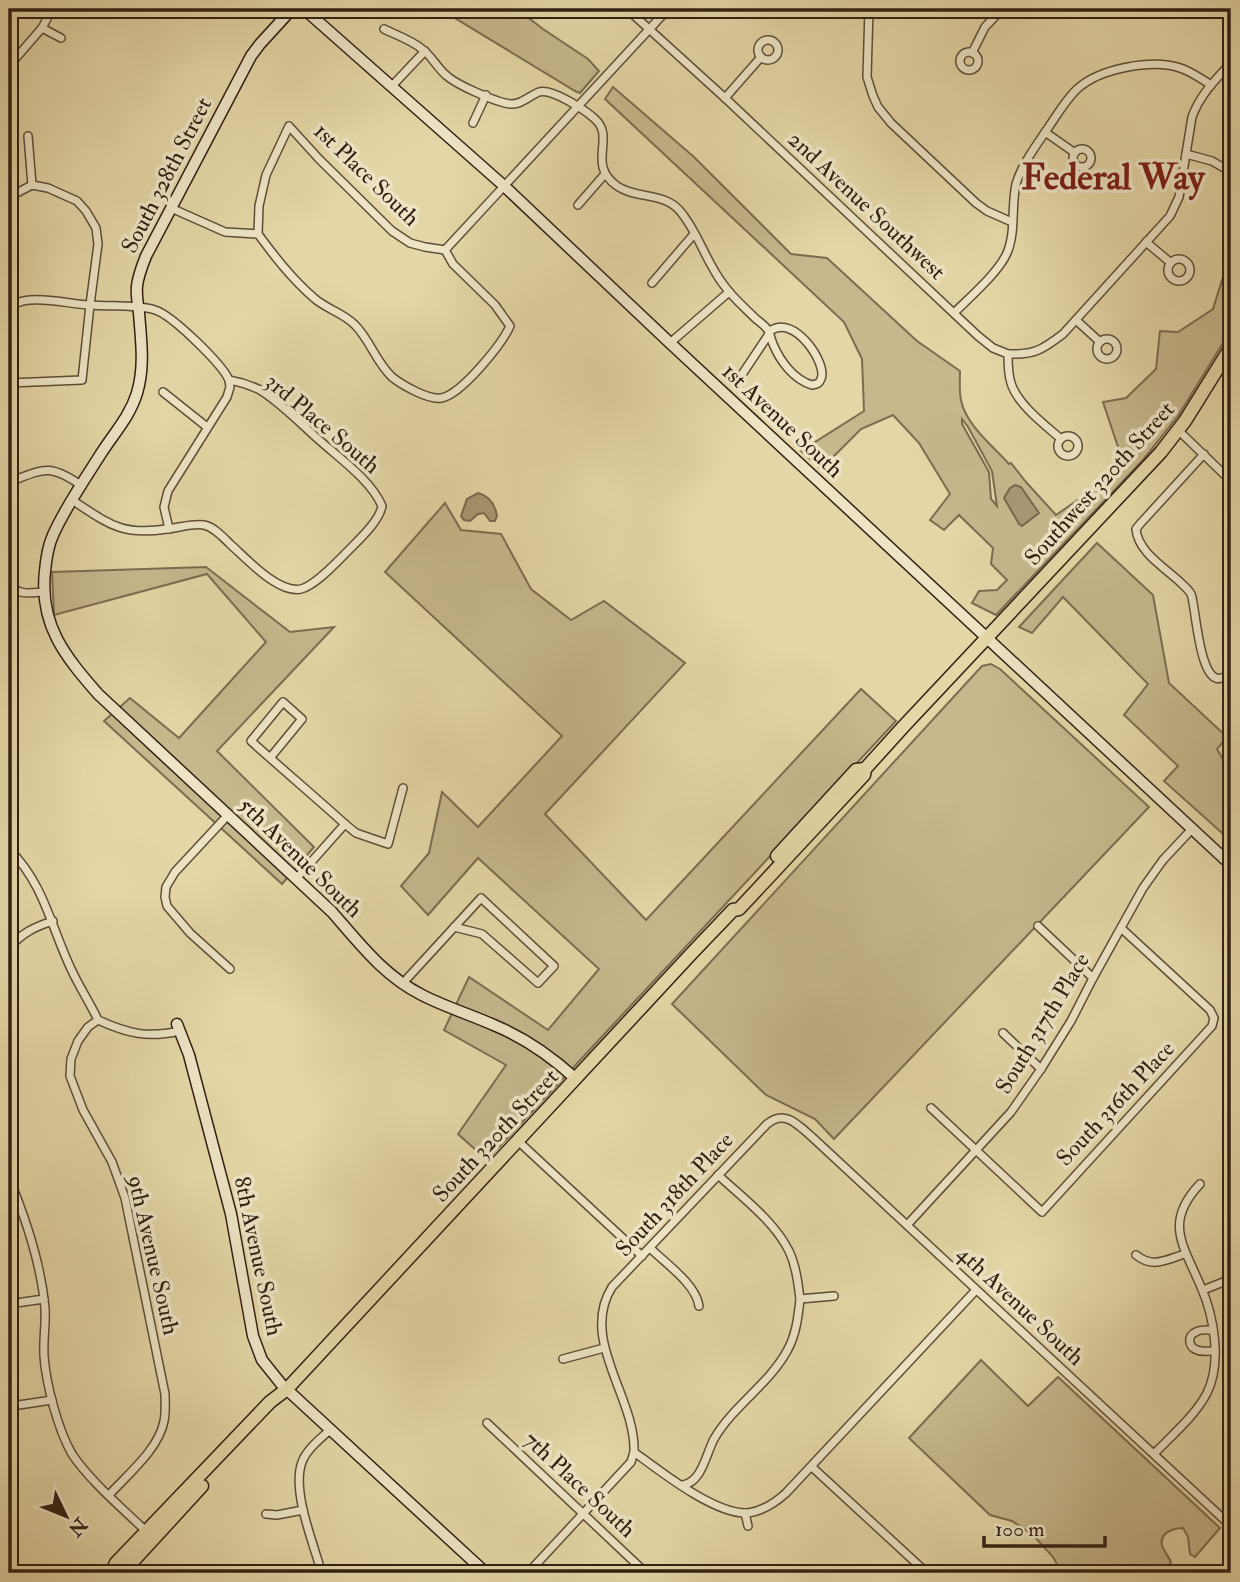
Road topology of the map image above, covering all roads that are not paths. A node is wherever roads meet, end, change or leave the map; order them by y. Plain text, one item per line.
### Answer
1 (52, 9) edge
2 (292, 9) edge
3 (304, 9) edge
4 (626, 9) edge
5 (668, 9) edge
6 (869, 9) edge
7 (1003, 9) edge
8 (42, 28) junction
9 (649, 28) junction
10 (384, 29) dead end
11 (61, 38) dead end
12 (425, 51) junction
13 (972, 52) dead end
14 (761, 57) dead end
15 (1231, 64) edge
16 (9, 66) edge
17 (1211, 85) junction
18 (391, 88) junction
19 (486, 95) junction
20 (724, 98) junction
21 (577, 107) junction
22 (473, 123) dead end
23 (1045, 132) junction
24 (28, 136) dead end
25 (1075, 153) dead end
26 (1186, 154) junction
27 (1231, 172) edge
28 (605, 174) junction
29 (32, 184) junction
30 (503, 185) junction
31 (9, 197) edge
32 (578, 205) dead end
33 (171, 208) junction
34 (1012, 222) junction
35 (258, 233) junction
36 (694, 234) junction
37 (1146, 242) junction
38 (446, 250) junction
39 (1171, 263) dead end
40 (652, 283) dead end
41 (729, 292) junction
42 (9, 305) edge
43 (90, 306) junction
44 (138, 307) junction
45 (954, 313) junction
46 (1076, 320) junction
47 (769, 333) junction
48 (1100, 342) dead end
49 (670, 343) junction
50 (1231, 347) edge
51 (1008, 354) junction
52 (1227, 362) edge
53 (743, 373) dead end
54 (229, 380) junction
55 (9, 383) edge
56 (163, 392) dead end
57 (207, 427) junction
58 (1179, 431) junction
59 (1061, 439) dead end
60 (1204, 454) junction
61 (1231, 481) edge
62 (9, 482) edge
63 (82, 486) junction
64 (72, 500) junction
65 (169, 529) junction
66 (9, 582) edge
67 (43, 592) junction
68 (45, 608) joint
69 (986, 637) junction
70 (1229, 671) edge
71 (270, 758) junction
72 (403, 788) dead end
73 (228, 816) junction
74 (345, 824) junction
75 (1192, 829) junction
76 (9, 849) edge
77 (1231, 865) edge
78 (296, 878) junction
79 (53, 921) junction
80 (1038, 926) dead end
81 (454, 927) junction
82 (1121, 928) junction
83 (9, 948) edge
84 (230, 969) dead end
85 (1093, 978) junction
86 (403, 983) junction
87 (99, 1020) junction
88 (179, 1028) joint
89 (1003, 1033) dead end
90 (1041, 1069) junction
91 (576, 1079) junction
92 (932, 1108) dead end
93 (782, 1117) joint
94 (518, 1141) junction
95 (976, 1150) junction
96 (718, 1175) junction
97 (9, 1178) edge
98 (1200, 1184) dead end
99 (908, 1224) junction
100 (650, 1248) junction
101 (1185, 1254) junction
102 (1136, 1255) dead end
103 (642, 1256) junction
104 (1231, 1279) edge
105 (976, 1290) junction
106 (1203, 1290) junction
107 (834, 1296) dead end
108 (44, 1299) junction
109 (800, 1299) junction
110 (9, 1304) edge
111 (699, 1306) dead end
112 (1213, 1330) junction
113 (604, 1348) junction
114 (1214, 1351) junction
115 (563, 1359) dead end
116 (287, 1389) junction
117 (52, 1400) junction
118 (12, 1406) dead end
119 (487, 1423) dead end
120 (331, 1429) junction
121 (634, 1452) junction
122 (1154, 1454) junction
123 (219, 1457) junction
124 (812, 1466) junction
125 (682, 1485) junction
126 (109, 1495) junction
127 (303, 1510) junction
128 (584, 1513) junction
129 (745, 1513) junction
130 (176, 1514) junction
131 (266, 1514) dead end
132 (748, 1526) dead end
133 (1231, 1526) edge
134 (147, 1532) junction
135 (115, 1573) edge
136 (320, 1573) edge
137 (486, 1573) edge
138 (528, 1573) edge
139 (646, 1573) edge
140 (927, 1573) edge

1 - 8 street
2 - 33 street, South 328th Street
3 - 18 street, 1st Avenue South
4 - 9 street, 2nd Avenue Southwest
5 - 9 street
6 - 34 street
7 - 13 street
8 - 11 street
8 - 16 street
9 - 20 street, 2nd Avenue Southwest
9 - 21 street
10 - 12 street
12 - 18 street
12 - 19 street
14 - 20 street
15 - 17 street
17 - 23 street
17 - 26 street
18 - 30 street, 1st Avenue South
19 - 21 street
19 - 22 street
20 - 45 street, 2nd Avenue Southwest
21 - 28 street
21 - 30 street
23 - 25 street
23 - 34 street
24 - 29 street
26 - 27 street
26 - 37 street
28 - 32 street
28 - 36 street
29 - 31 street
29 - 43 street
30 - 38 street
30 - 49 street, 1st Avenue South
33 - 35 street
33 - 44 street, South 328th Street
34 - 45 street
35 - 38 street, 1st Place South
35 - 38 street
36 - 40 street
36 - 41 street
37 - 39 street
37 - 46 street
41 - 47 street
41 - 49 street
42 - 43 street, 3rd Place South
43 - 44 street, 3rd Place South
43 - 55 street
44 - 54 street, 3rd Place South
44 - 63 street, South 328th Street
45 - 51 street, 2nd Avenue Southwest
46 - 48 street
46 - 51 street
47 - 47 street
47 - 53 street
49 - 69 street, 1st Avenue South
50 - 52 main road, Southwest 320th Street
51 - 59 street
52 - 58 main road, Southwest 320th Street
54 - 57 street
54 - 65 street, 3rd Place South
56 - 57 street
57 - 65 street
58 - 60 street
58 - 69 main road, Southwest 320th Street
60 - 61 street
60 - 70 street
62 - 63 street
63 - 64 street, South 328th Street
64 - 65 street
64 - 67 street, South 328th Street
66 - 67 street
67 - 68 street, South 328th Street
68 - 73 street, 5th Avenue South
69 - 75 street, 1st Avenue South
69 - 91 main road, South 320th Street
71 - 71 street
71 - 74 street
72 - 74 street
73 - 78 street, 5th Avenue South
73 - 84 street
74 - 78 street
75 - 77 street, 1st Avenue South
75 - 82 street, South 317th Place
76 - 79 street
78 - 86 street, 5th Avenue South
79 - 83 street
79 - 87 street
80 - 85 street
81 - 81 street
81 - 86 street
82 - 85 street, South 317th Place
82 - 95 street, South 316th Place
85 - 90 street, South 317th Place
86 - 91 street, 5th Avenue South
87 - 88 street
87 - 126 street, 9th Avenue South
88 - 116 street, 8th Avenue South
89 - 90 street
90 - 95 street, South 317th Place
91 - 94 main road, South 320th Street
92 - 95 street
93 - 96 street, South 318th Place
93 - 99 street, 4th Avenue South
94 - 103 street
94 - 116 main road, South 320th Street
95 - 99 street, South 317th Place
96 - 100 street, South 318th Place
96 - 109 street
97 - 108 street
98 - 101 street
99 - 105 street, 4th Avenue South
100 - 103 street, South 318th Place
100 - 111 street
101 - 102 street
101 - 106 street
103 - 113 street, South 318th Place
104 - 106 street
105 - 122 street, 4th Avenue South
105 - 124 street
106 - 112 street
107 - 109 street
108 - 110 street
108 - 117 street
109 - 125 street
112 - 114 street
112 - 114 street
113 - 115 street
113 - 121 street
114 - 122 street
116 - 120 street, 8th Avenue South
116 - 123 main road, South 320th Street
116 - 130 main road, South 320th Street
117 - 118 street
117 - 126 street
119 - 128 street, 7th Place South
120 - 127 street
120 - 137 street, 8th Avenue South
121 - 125 street
121 - 128 street
122 - 133 street, 4th Avenue South
123 - 130 main road
123 - 134 main road, South 320th Street
124 - 129 street
124 - 140 street
125 - 129 street
126 - 134 street
127 - 131 street
127 - 136 street
128 - 138 street
128 - 139 street, 7th Place South
129 - 132 street
130 - 135 main road, South 320th Street
134 - 135 main road, South 320th Street

